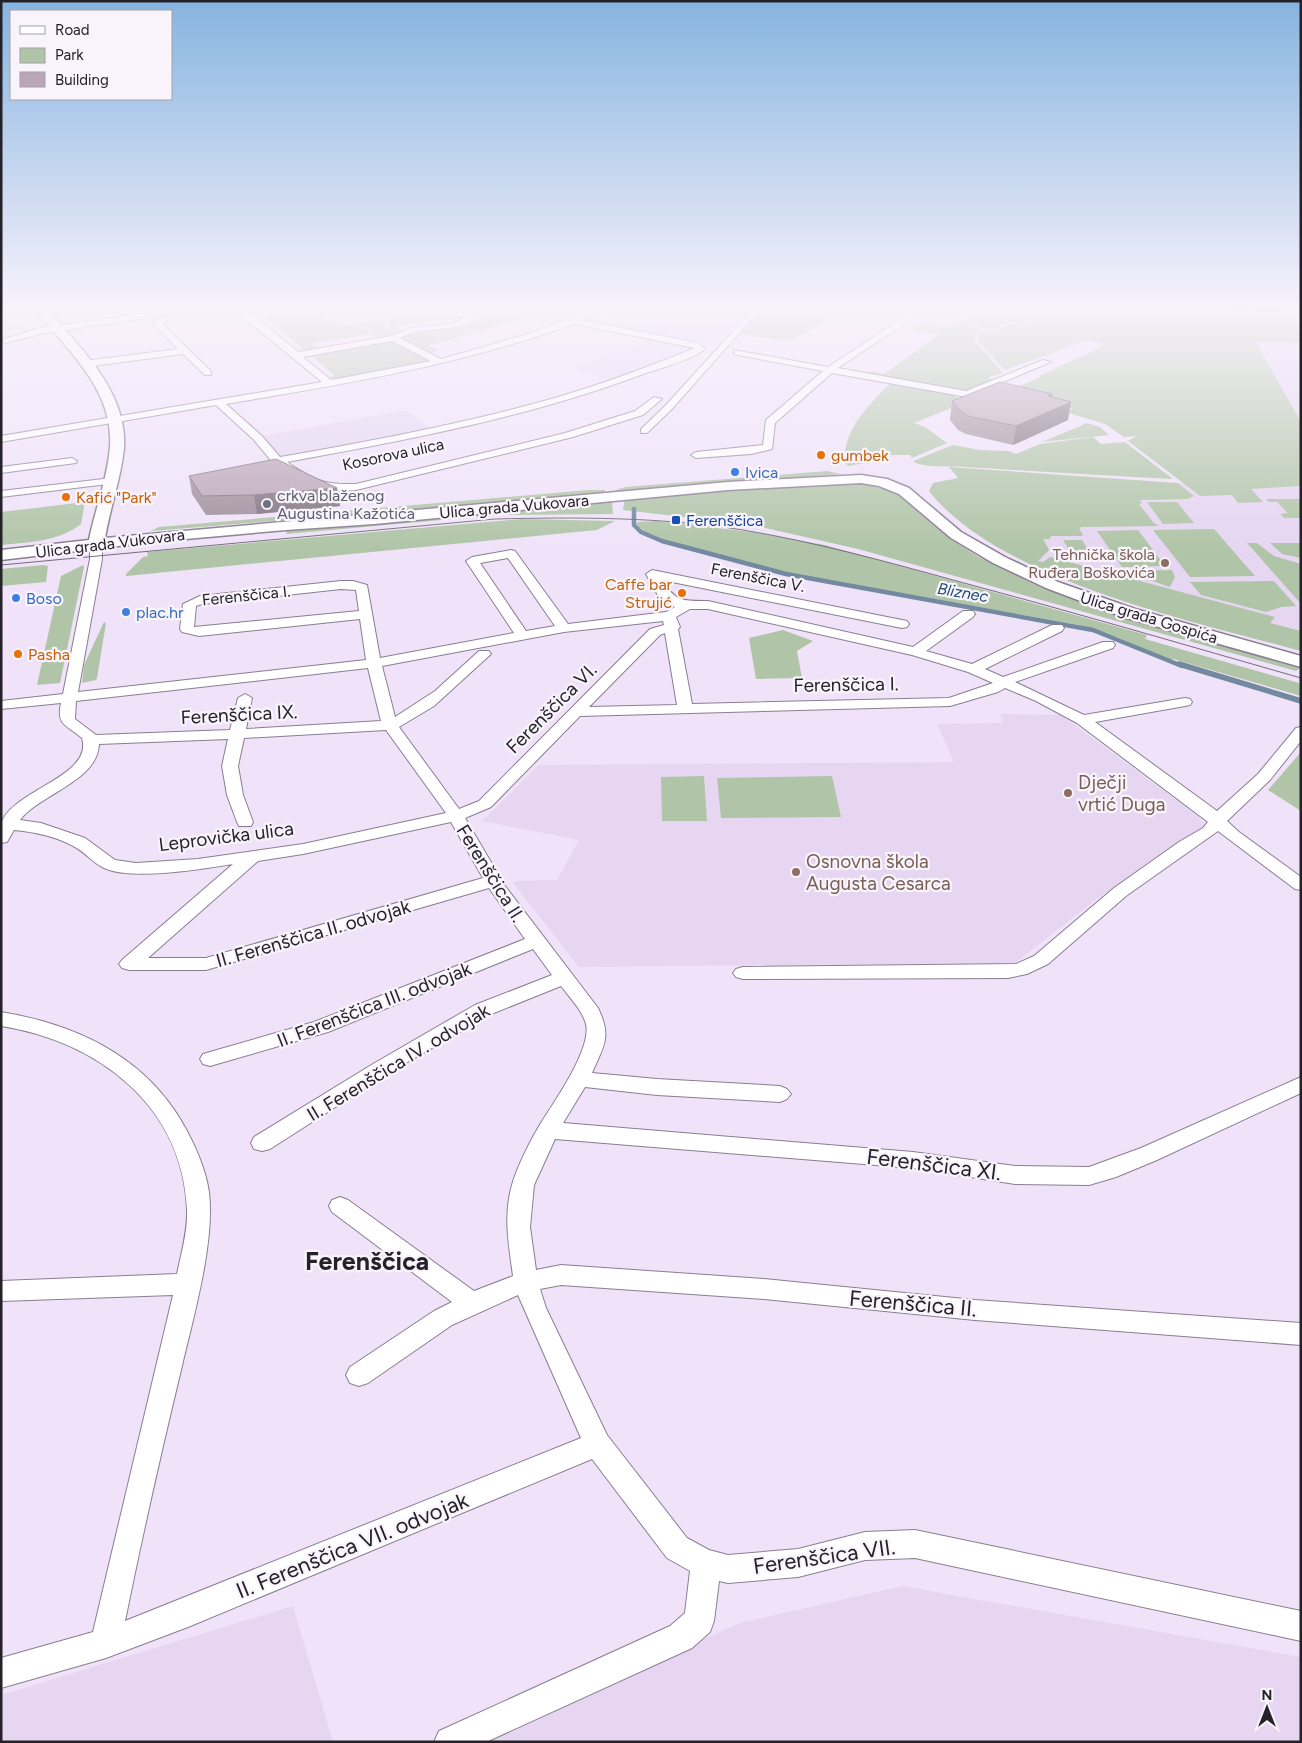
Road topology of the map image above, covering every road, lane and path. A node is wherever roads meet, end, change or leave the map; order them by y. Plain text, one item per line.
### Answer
1 (100, 386) edge
2 (309, 386) edge
3 (601, 386) edge
4 (688, 386) edge
5 (811, 386) edge
6 (920, 386) edge
7 (986, 386) edge
8 (657, 399) dead end
9 (218, 402) junction
10 (117, 419) junction
11 (644, 430) dead end
12 (1, 439) edge
13 (696, 455) dead end
14 (72, 461) dead end
15 (277, 461) junction
16 (1, 470) edge
17 (847, 478) joint
18 (112, 481) junction
19 (1, 494) edge
20 (96, 544) junction
21 (1, 556) edge
22 (684, 606) junction
23 (366, 614) junction
24 (968, 614) dead end
25 (671, 621) junction
26 (902, 624) dead end
27 (564, 628) junction
28 (1057, 628) dead end
29 (522, 637) junction
30 (1108, 645) dead end
31 (915, 652) junction
32 (484, 654) dead end
33 (1301, 662) edge
34 (374, 663) junction
35 (973, 669) junction
36 (1003, 682) junction
37 (67, 698) junction
38 (245, 698) dead end
39 (1185, 702) dead end
40 (1, 705) edge
41 (685, 708) junction
42 (575, 712) junction
43 (1086, 723) junction
44 (390, 725) junction
45 (1301, 731) edge
46 (236, 734) junction
47 (91, 740) junction
48 (456, 816) junction
49 (245, 822) dead end
50 (1218, 822) junction
51 (6, 825) edge
52 (254, 855) junction
53 (493, 881) junction
54 (1301, 885) edge
55 (536, 941) junction
56 (743, 973) dead end
57 (566, 977) junction
58 (1, 1018) edge
59 (210, 1059) dead end
60 (578, 1079) junction
61 (1301, 1084) edge
62 (780, 1094) dead end
63 (548, 1130) junction
64 (262, 1144) dead end
65 (340, 1206) dead end
66 (526, 1282) junction
67 (188, 1284) junction
68 (1, 1291) edge
69 (473, 1304) junction
70 (1301, 1334) edge
71 (360, 1375) dead end
72 (597, 1444) junction
73 (705, 1563) junction
74 (1301, 1626) edge
75 (106, 1643) junction
76 (1, 1673) edge
77 (450, 1742) edge

1 - 10 street
2 - 9 street
3 - 15 street, Kosorova ulica
4 - 11 street
5 - 13 street
6 - 7 street
8 - 15 street, Kosorova ulica
9 - 10 street
9 - 15 street, Kosorova ulica
10 - 12 street
10 - 18 street
14 - 16 street
17 - 20 street, Ulica grada Vukovara
17 - 33 street, Ulica grada Gospića
18 - 19 street
18 - 20 street
20 - 21 street, Ulica grada Vukovara
20 - 37 street
22 - 25 street
22 - 26 street, Ferenščica V.
22 - 31 street, Ferenščica I.
23 - 23 street, Ferenščica I.
23 - 34 street, Ferenščica I.
24 - 31 street, Ferenščica I.
25 - 27 street
25 - 41 street
25 - 42 street, Ferenščica VI.
27 - 29 street
27 - 29 street
28 - 35 street
29 - 34 street
30 - 36 street, Ferenščica I.
31 - 35 street, Ferenščica I.
32 - 44 street
34 - 37 street
34 - 44 street, Ferenščica II.
35 - 36 street, Ferenščica I.
36 - 41 street, Ferenščica I.
36 - 43 street, Ferenščica I.
37 - 40 street
37 - 47 street
38 - 46 street
39 - 43 street
41 - 42 street, Ferenščica I.
42 - 48 street, Ferenščica VI.
43 - 50 street, Ferenščica I.
44 - 46 street, Ferenščica IX.
44 - 48 street, Ferenščica II.
45 - 50 street
46 - 47 street, Ferenščica IX.
46 - 49 street
47 - 51 street
48 - 52 street, Leprovička ulica
48 - 53 street, Ferenščica II.
50 - 54 street, Ferenščica I.
50 - 56 street
51 - 52 street, Leprovička ulica
52 - 53 street, II. Ferenščica II. odvojak
53 - 55 street, Ferenščica II.
55 - 57 street, Ferenščica II.
55 - 59 street, II. Ferenščica III. odvojak
57 - 60 street, Ferenščica II.
57 - 64 street, II. Ferenščica IV. odvojak
58 - 67 street
60 - 62 street
60 - 63 street, Ferenščica II.
61 - 63 street, Ferenščica XI.
63 - 66 street, Ferenščica II.
65 - 69 street
66 - 69 street
66 - 70 street, Ferenščica II.
66 - 72 street, Ferenščica II.
67 - 68 street
67 - 75 street
69 - 71 street
72 - 73 street, Ferenščica II.
72 - 75 street, II. Ferenščica VII. odvojak
73 - 74 street, Ferenščica VII.
73 - 77 street
75 - 76 street, II. Ferenščica VII. odvojak

